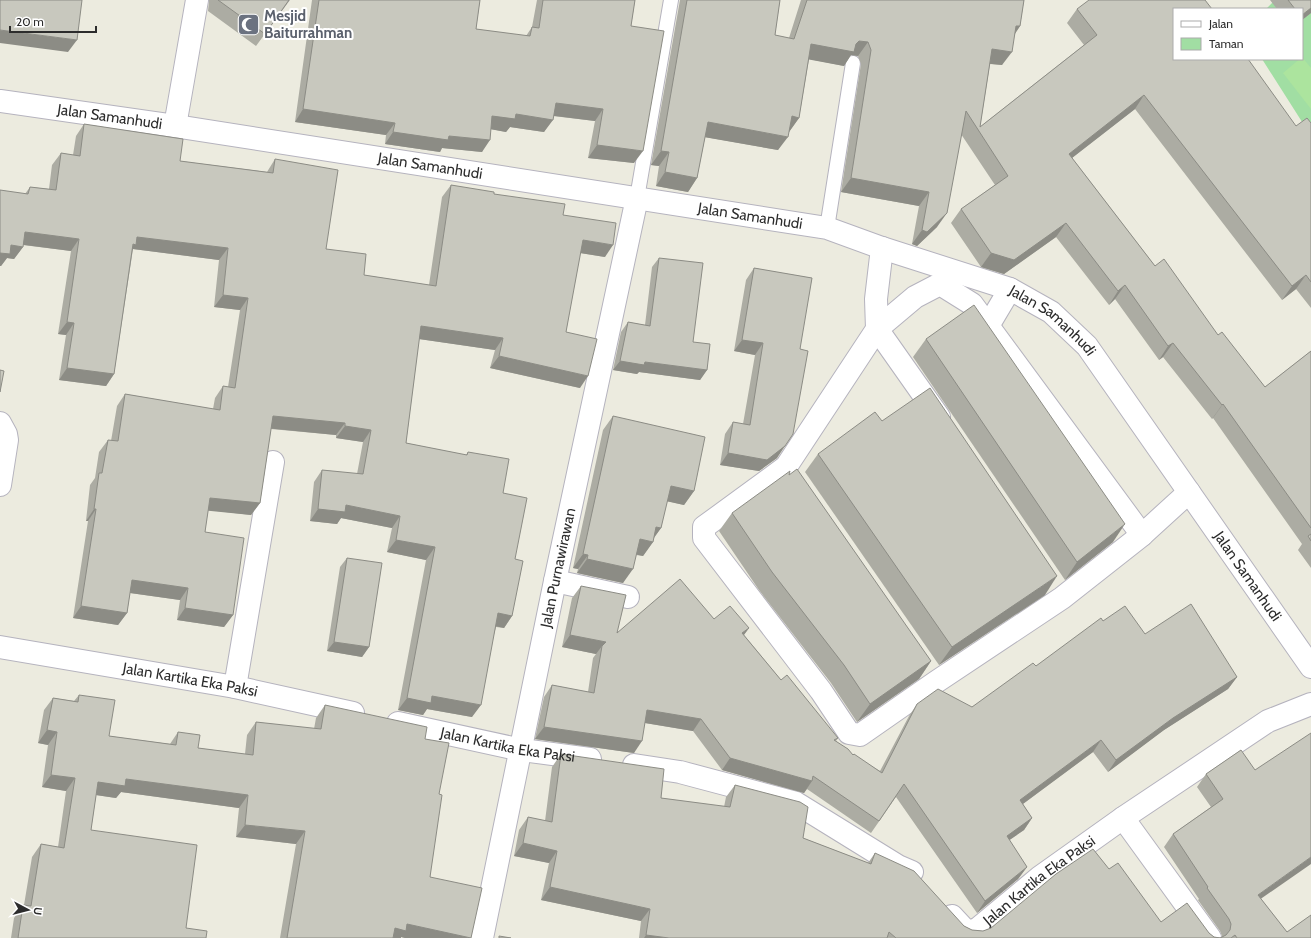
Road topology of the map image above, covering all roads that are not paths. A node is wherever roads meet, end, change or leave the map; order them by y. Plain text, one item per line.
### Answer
1 (197, 0) edge
2 (671, 0) edge
3 (853, 63) edge
4 (0, 101) edge
5 (175, 126) junction
6 (637, 198) junction
7 (828, 228) junction
8 (882, 248) junction
9 (1010, 289) junction
10 (988, 326) junction
11 (877, 329) junction
12 (0, 423) edge
13 (950, 433) edge
14 (273, 462) dead end
15 (786, 467) junction
16 (0, 485) edge
17 (800, 486) edge
18 (1189, 492) junction
19 (1142, 535) junction
20 (1049, 578) edge
21 (555, 581) junction
22 (628, 597) dead end
23 (1062, 598) junction
24 (0, 647) edge
25 (923, 663) edge
26 (1311, 667) edge
27 (936, 682) junction
28 (235, 687) junction
29 (1311, 704) edge
30 (522, 750) junction
31 (1123, 818) junction
32 (482, 938) edge
33 (1210, 938) edge

1 - 5 street
2 - 6 lane
3 - 7 lane
4 - 5 street, Jalan Samanhudi
5 - 6 street, Jalan Samanhudi
6 - 7 street, Jalan Samanhudi
6 - 21 street, Jalan Purnawirawan
7 - 8 street, Jalan Samanhudi
8 - 9 street, Jalan Samanhudi
8 - 11 street
9 - 10 street
9 - 18 street, Jalan Samanhudi
10 - 11 street
10 - 19 street
11 - 13 street
11 - 15 street
12 - 16 street
14 - 28 street
15 - 17 street
15 - 27 street
18 - 19 street
18 - 26 street, Jalan Samanhudi
19 - 23 street
20 - 23 street
21 - 22 street
21 - 30 street, Jalan Purnawirawan
23 - 27 street
24 - 28 street, Jalan Kartika Eka Paksi
25 - 27 street
28 - 30 street, Jalan Kartika Eka Paksi
29 - 31 street, Jalan Kartika Eka Paksi
30 - 31 street, Jalan Kartika Eka Paksi
30 - 32 street, Jalan Purnawirawan
31 - 33 street

